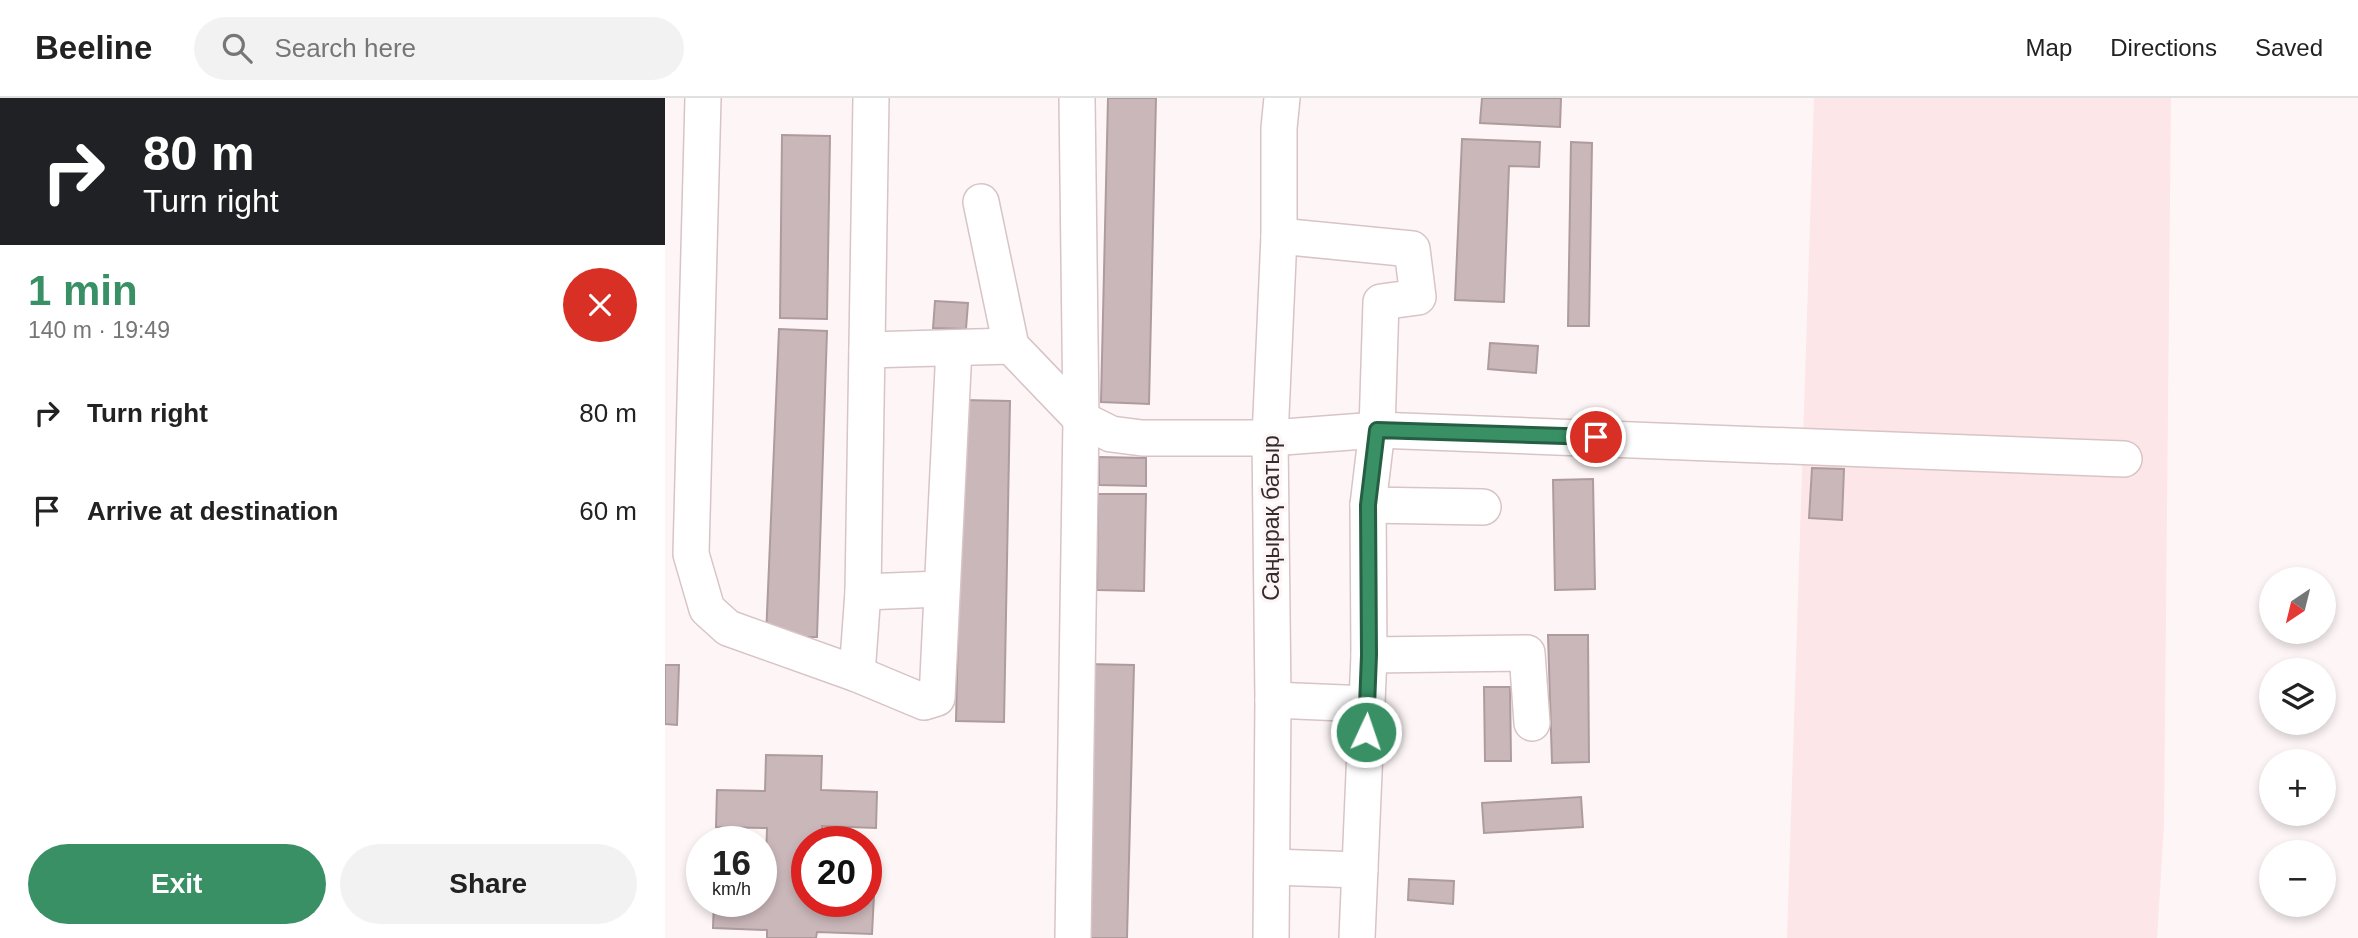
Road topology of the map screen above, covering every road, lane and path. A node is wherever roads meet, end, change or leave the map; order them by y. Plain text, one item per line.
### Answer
1 (703, 98) edge
2 (871, 98) edge
3 (1077, 98) edge
4 (1282, 98) edge
5 (981, 202) dead end
6 (1279, 236) junction
7 (1011, 346) junction
8 (954, 348) junction
9 (867, 350) junction
10 (1081, 419) junction
11 (1377, 430) junction
12 (1270, 438) junction
13 (2124, 458) dead end
14 (1368, 505) junction
15 (1483, 507) dead end
16 (941, 589) junction
17 (863, 592) junction
18 (1369, 655) junction
19 (857, 674) junction
20 (1273, 700) junction
21 (1367, 704) junction
22 (1532, 723) dead end
23 (1272, 867) junction
24 (1360, 870) junction
25 (1073, 938) edge
26 (1271, 938) edge
27 (1357, 938) edge

1 - 19 street
2 - 9 street
3 - 10 street
4 - 6 street, Саңырақ батыр
5 - 7 street
6 - 11 street
6 - 12 street, Саңырақ батыр
7 - 8 street
7 - 10 street
8 - 9 street
8 - 16 street
9 - 17 street
10 - 12 street
10 - 25 street
11 - 12 street
11 - 13 street
11 - 14 street
12 - 20 street, Саңырақ батыр
14 - 15 street
14 - 18 street
16 - 17 street
16 - 19 street
17 - 19 street
18 - 21 street
18 - 22 street
20 - 21 street
20 - 23 street, Саңырақ батыр
21 - 24 street
23 - 24 street
23 - 26 street, Саңырақ батыр
24 - 27 street

